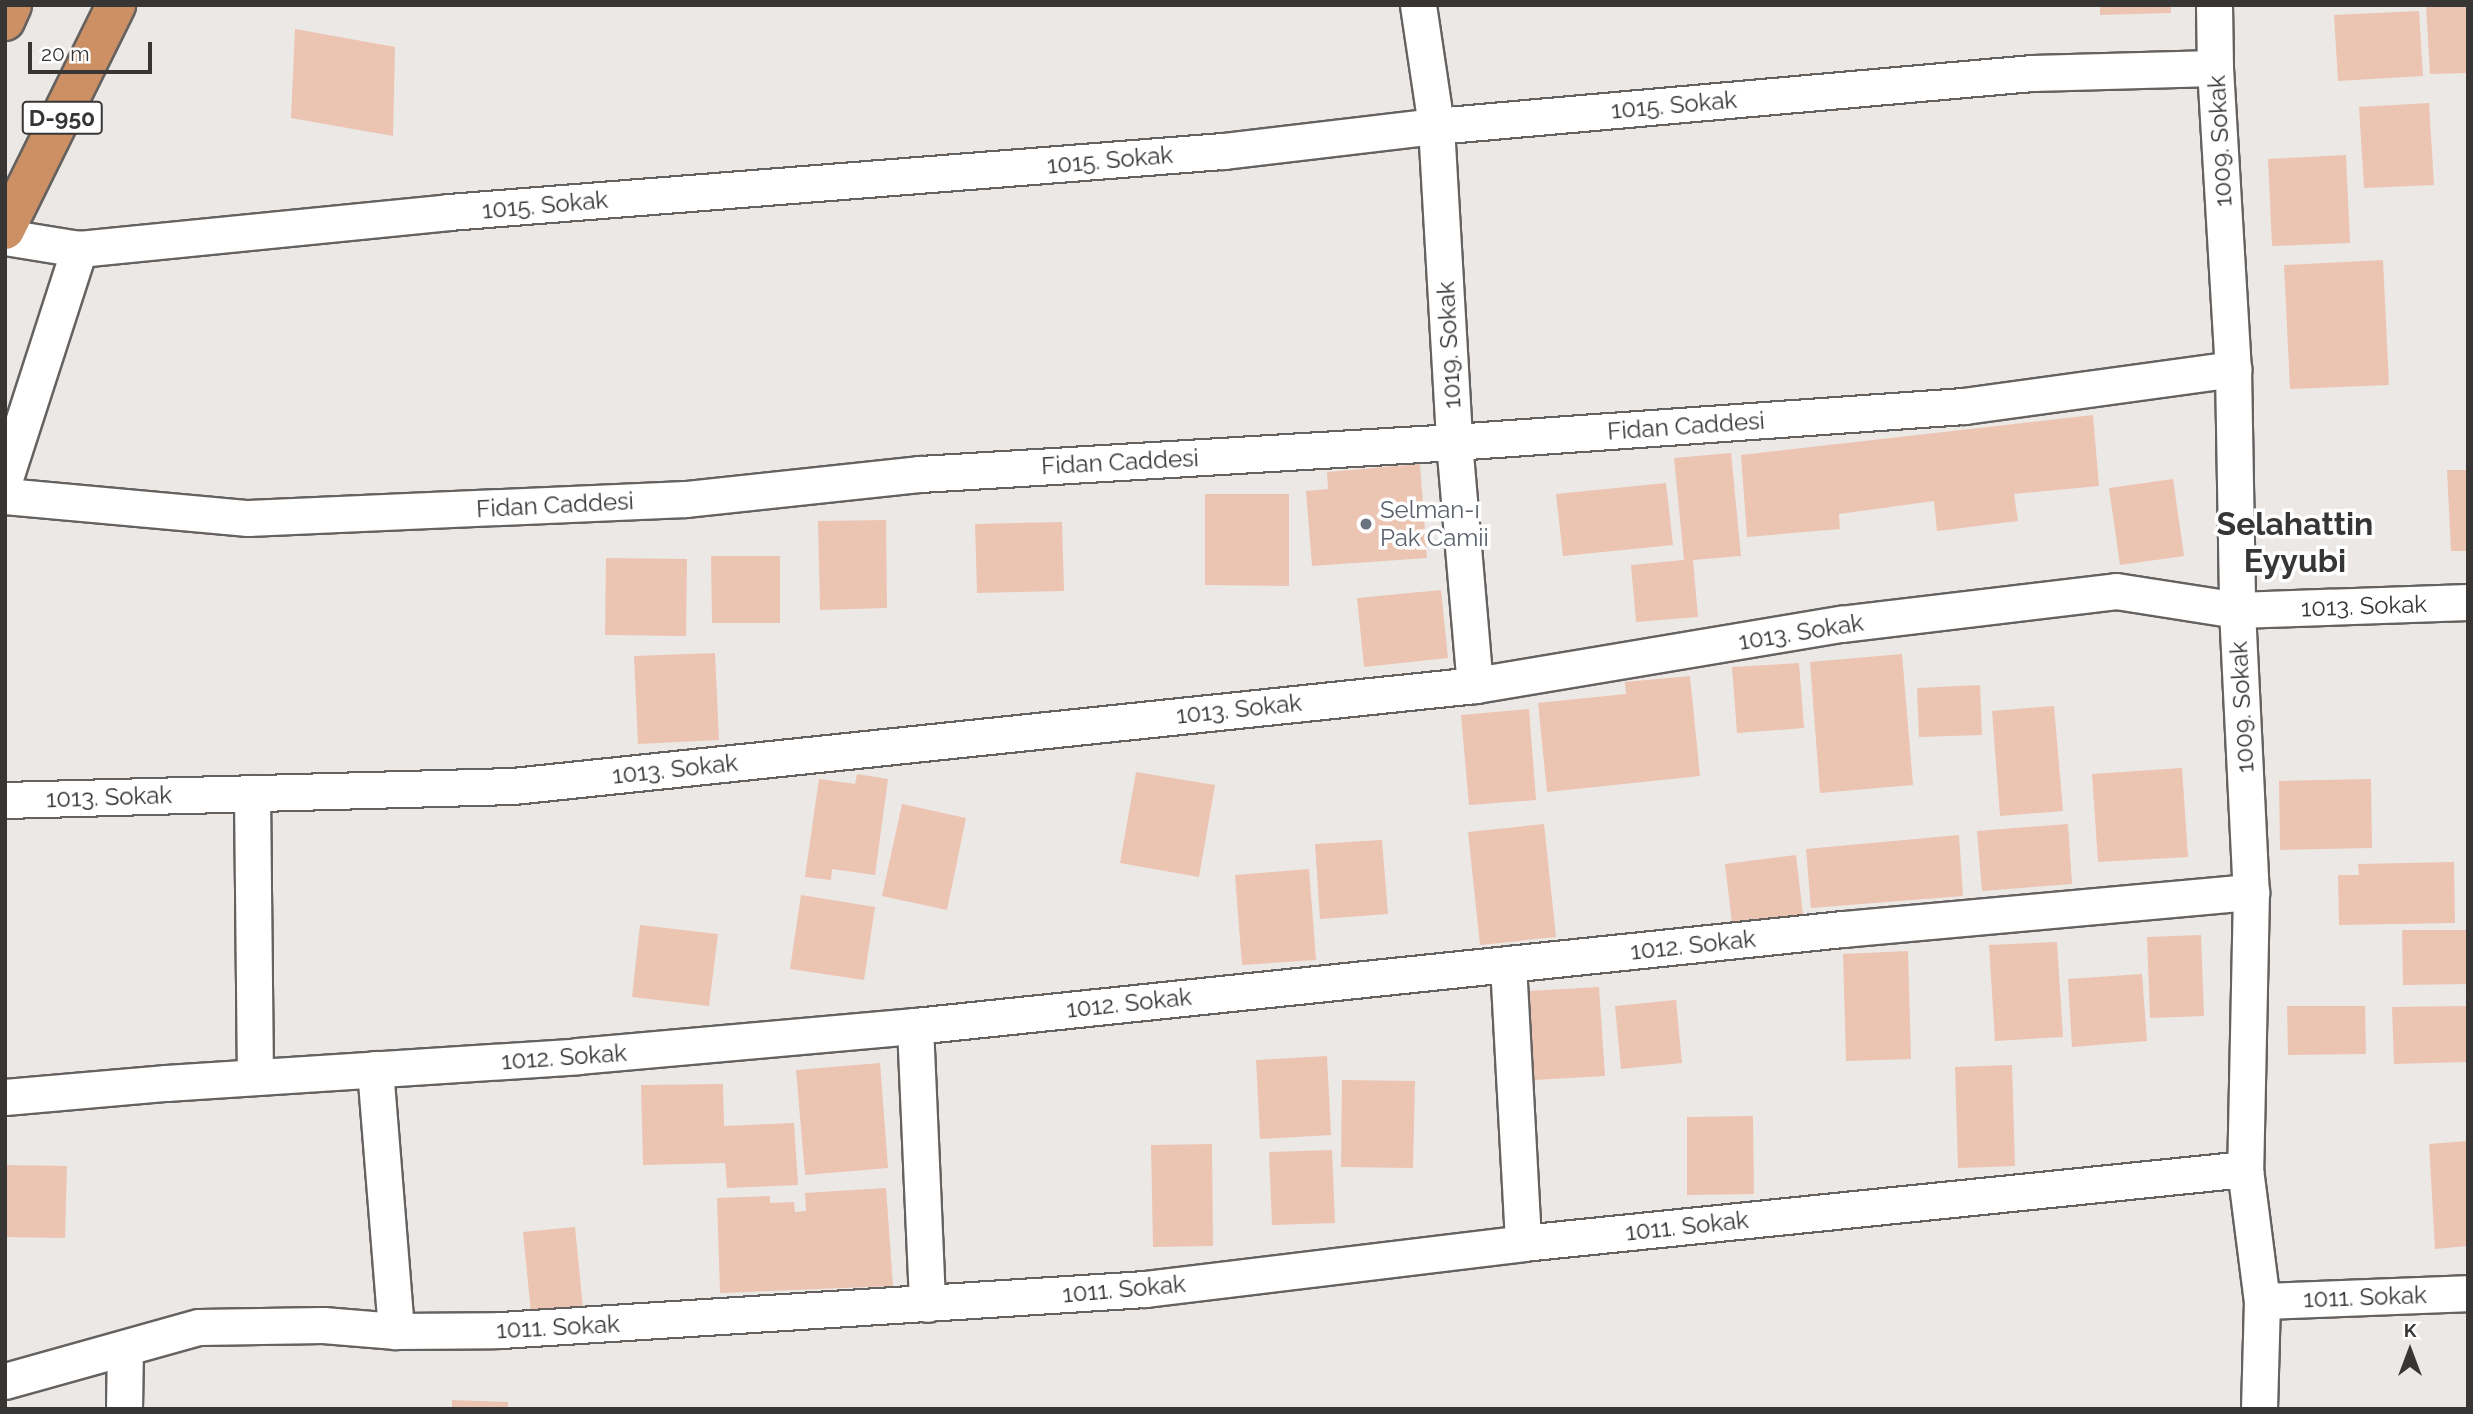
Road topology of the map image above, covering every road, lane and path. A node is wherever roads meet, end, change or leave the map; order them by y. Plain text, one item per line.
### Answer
1 (12, 5) edge
2 (116, 5) edge
3 (1419, 5) edge
4 (2214, 5) edge
5 (5, 21) edge
6 (2215, 68) junction
7 (1436, 126) junction
8 (5, 230) edge
9 (5, 237) edge
10 (79, 249) junction
11 (2233, 369) junction
12 (1454, 442) junction
13 (5, 478) edge
14 (5, 496) edge
15 (2468, 602) edge
16 (2237, 610) junction
17 (1475, 685) junction
18 (252, 793) junction
19 (5, 800) edge
20 (2251, 892) junction
21 (1508, 964) junction
22 (915, 1026) junction
23 (375, 1069) junction
24 (255, 1077) junction
25 (5, 1097) edge
26 (2245, 1169) junction
27 (1524, 1243) junction
28 (2468, 1293) edge
29 (2262, 1301) junction
30 (927, 1304) junction
31 (396, 1331) junction
32 (125, 1348) junction
33 (5, 1381) edge
34 (124, 1409) edge
35 (2259, 1409) edge

1 - 5 highway
2 - 8 highway, D-950
3 - 7 street, 1019. Sokak
4 - 6 street, 1009. Sokak
6 - 7 street, 1015. Sokak
6 - 11 street, 1009. Sokak
7 - 10 street, 1015. Sokak
7 - 12 street, 1019. Sokak
9 - 10 street, 1015. Sokak
10 - 13 street
11 - 12 street, Fidan Caddesi
11 - 16 street, 1009. Sokak
12 - 14 street, Fidan Caddesi
12 - 17 street, 1019. Sokak
15 - 16 street, 1013. Sokak
16 - 17 street, 1013. Sokak
16 - 20 street, 1009. Sokak
17 - 18 street, 1013. Sokak
18 - 19 street, 1013. Sokak
18 - 24 street
20 - 21 street, 1012. Sokak
20 - 26 street, 1009. Sokak
21 - 22 street, 1012. Sokak
21 - 27 street
22 - 23 street, 1012. Sokak
22 - 30 street
23 - 24 street, 1012. Sokak
23 - 31 street
24 - 25 street, 1012. Sokak
26 - 27 street, 1011. Sokak
26 - 29 street, 1009. Sokak
27 - 30 street, 1011. Sokak
28 - 29 street, 1011. Sokak
29 - 35 street, 1009. Sokak
30 - 31 street, 1011. Sokak
31 - 32 street, 1011. Sokak
32 - 33 street, 1011. Sokak
32 - 34 street

